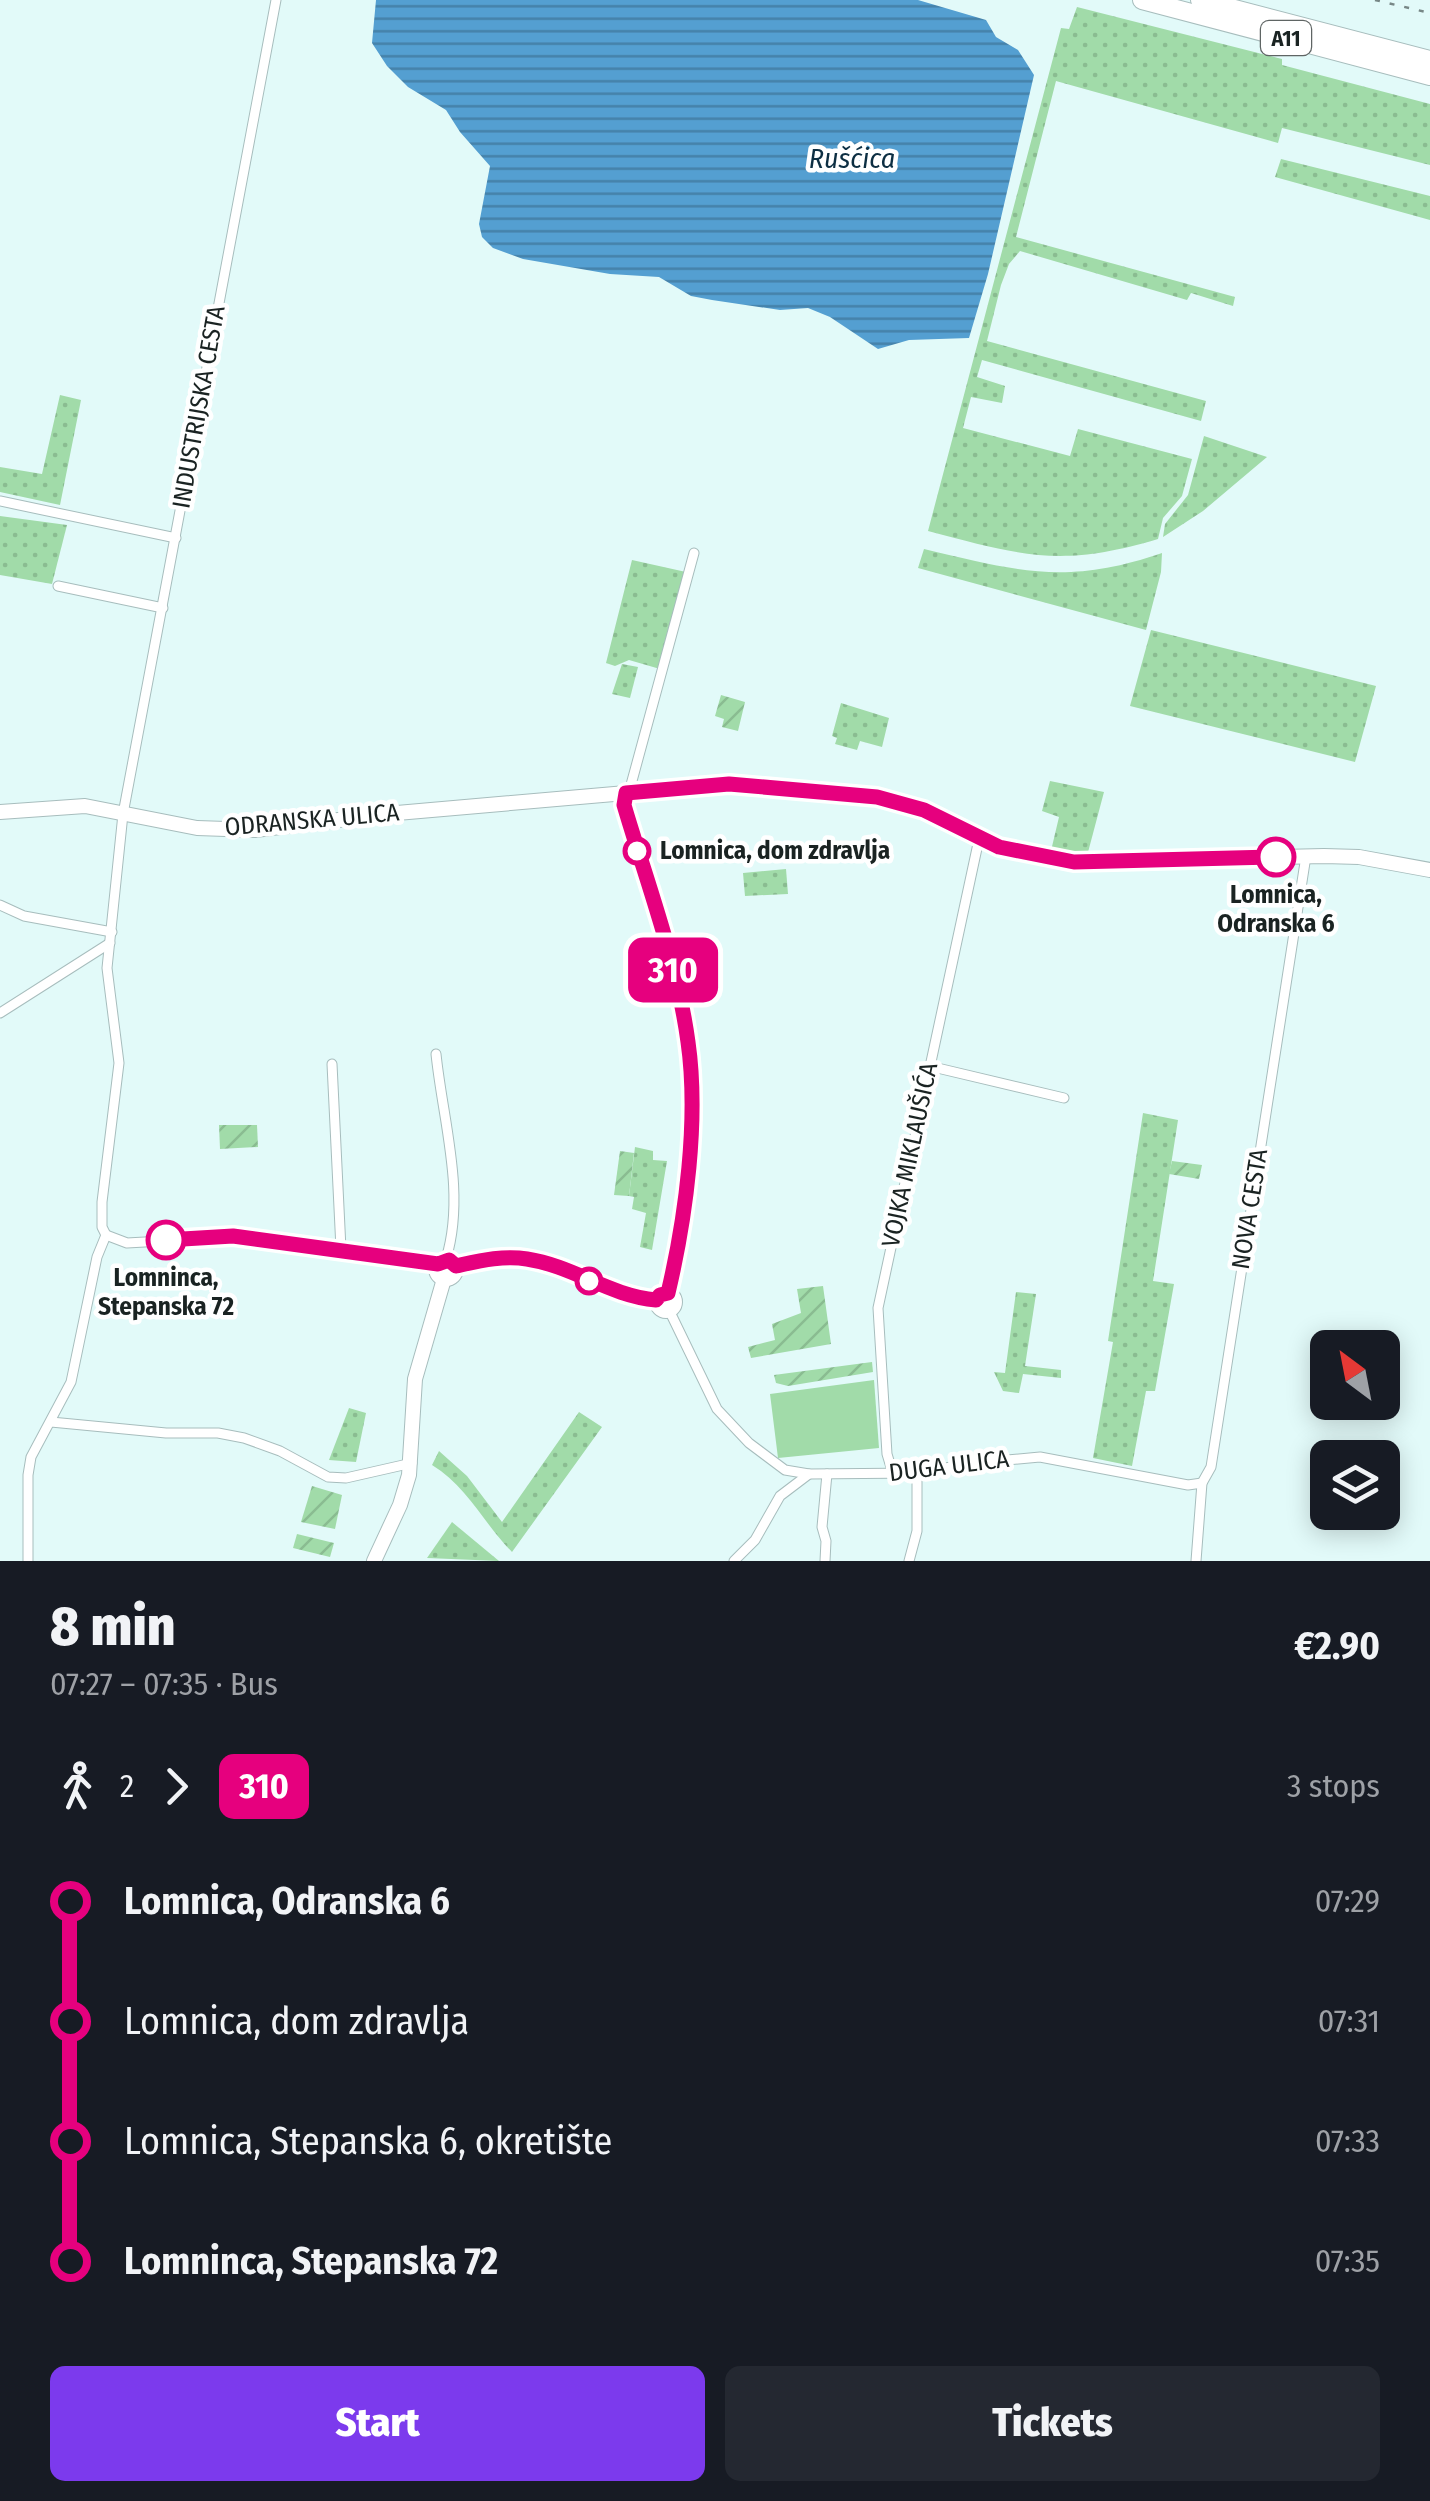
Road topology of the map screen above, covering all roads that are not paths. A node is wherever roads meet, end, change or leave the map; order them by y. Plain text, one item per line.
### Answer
1 (276, 0) edge
2 (1142, 0) edge
3 (1200, 0) edge
4 (1430, 60) edge
5 (1430, 76) edge
6 (0, 501) edge
7 (176, 538) junction
8 (694, 553) dead end
9 (58, 586) dead end
10 (163, 608) junction
11 (628, 792) junction
12 (0, 812) edge
13 (123, 814) junction
14 (979, 839) junction
15 (1306, 856) junction
16 (1430, 870) edge
17 (0, 905) edge
18 (111, 937) junction
19 (0, 1014) edge
20 (436, 1054) dead end
21 (332, 1064) dead end
22 (929, 1066) junction
23 (1064, 1098) dead end
24 (106, 1235) junction
25 (341, 1249) junction
26 (446, 1267) junction
27 (662, 1297) junction
28 (669, 1310) joint
29 (50, 1422) junction
30 (887, 1454) junction
31 (412, 1463) junction
32 (809, 1474) junction
33 (827, 1474) junction
34 (893, 1474) junction
35 (917, 1474) junction
36 (873, 1475) junction
37 (1202, 1483) junction
38 (28, 1561) edge
39 (374, 1561) edge
40 (734, 1561) edge
41 (825, 1561) edge
42 (909, 1561) edge
43 (1196, 1561) edge

1 - 7 street, INDUSTRIJSKA CESTA
2 - 5 highway, A11
3 - 4 highway, A11
6 - 7 street
7 - 10 street, INDUSTRIJSKA CESTA
8 - 11 street
9 - 10 street
10 - 13 street, INDUSTRIJSKA CESTA
11 - 13 street, ODRANSKA ULICA
11 - 14 street, ODRANSKA ULICA
11 - 27 street
12 - 13 street, ODRANSKA ULICA
13 - 18 street, INDUSTRIJSKA CESTA
14 - 15 street, ODRANSKA ULICA
14 - 22 street, VOJKA MIKLAUŠIĆA
15 - 16 street, ODRANSKA ULICA
15 - 37 street, NOVA CESTA
17 - 18 street
18 - 19 street
18 - 24 street, INDUSTRIJSKA CESTA
20 - 26 street
21 - 25 street
22 - 23 street
22 - 30 street, VOJKA MIKLAUŠIĆA
24 - 25 street
24 - 29 street, INDUSTRIJSKA CESTA
25 - 26 street
26 - 27 street
26 - 31 street
27 - 28 street
28 - 32 street
29 - 31 street
29 - 38 street, INDUSTRIJSKA CESTA
30 - 34 street, VOJKA MIKLAUŠIĆA
30 - 36 street
31 - 39 street
32 - 33 street, DUGA ULICA
32 - 40 street
33 - 36 street, DUGA ULICA
33 - 41 street
34 - 35 street, DUGA ULICA
34 - 36 street, DUGA ULICA
35 - 37 street, DUGA ULICA
35 - 42 street
37 - 43 street, NOVA CESTA

